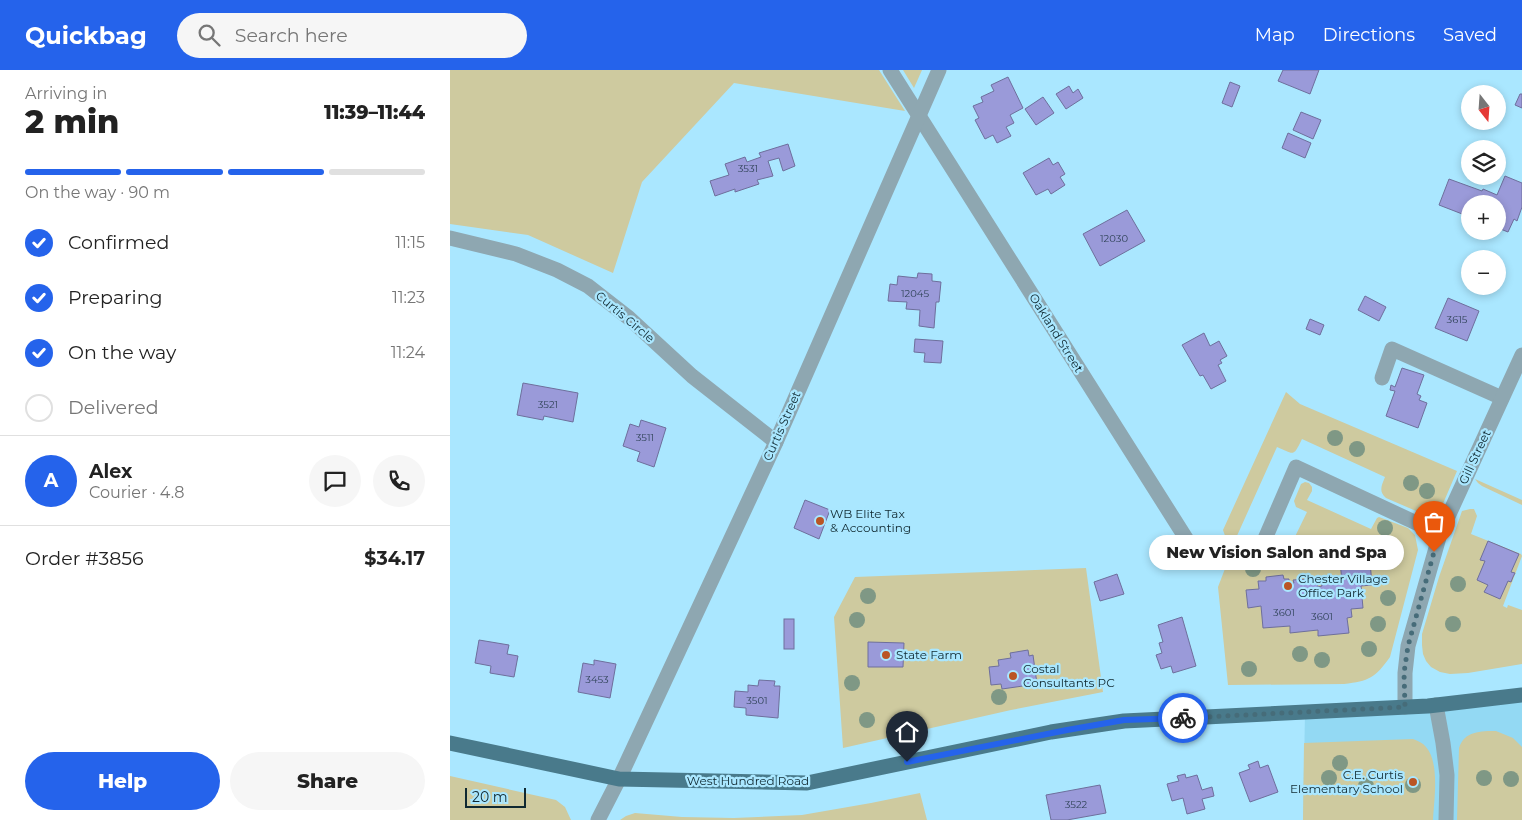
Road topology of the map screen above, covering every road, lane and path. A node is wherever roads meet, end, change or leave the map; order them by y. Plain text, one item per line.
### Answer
1 (890, 70) edge
2 (939, 70) edge
3 (918, 116) junction
4 (450, 238) edge
5 (1522, 355) edge
6 (1382, 378) dead end
7 (1502, 398) junction
8 (776, 442) junction
9 (1440, 534) junction
10 (1261, 548) dead end
11 (1194, 551) dead end
12 (1522, 694) edge
13 (1436, 705) junction
14 (1405, 707) junction
15 (450, 743) edge
16 (619, 779) junction
17 (598, 820) edge
18 (1446, 820) edge

1 - 3 street, Oakland Street
2 - 3 street, Curtis Street
3 - 8 street, Curtis Street
3 - 11 street, Oakland Street
4 - 8 street, Curtis Circle
5 - 7 street, Gill Street
6 - 7 street
7 - 9 street, Gill Street
8 - 16 street, Curtis Street
9 - 10 street
9 - 14 street, Gill Street
12 - 13 main road, West Hundred Road
13 - 14 main road, West Hundred Road
13 - 18 street
14 - 16 main road, West Hundred Road
15 - 16 main road, West Hundred Road
16 - 17 street, Curtis Street

